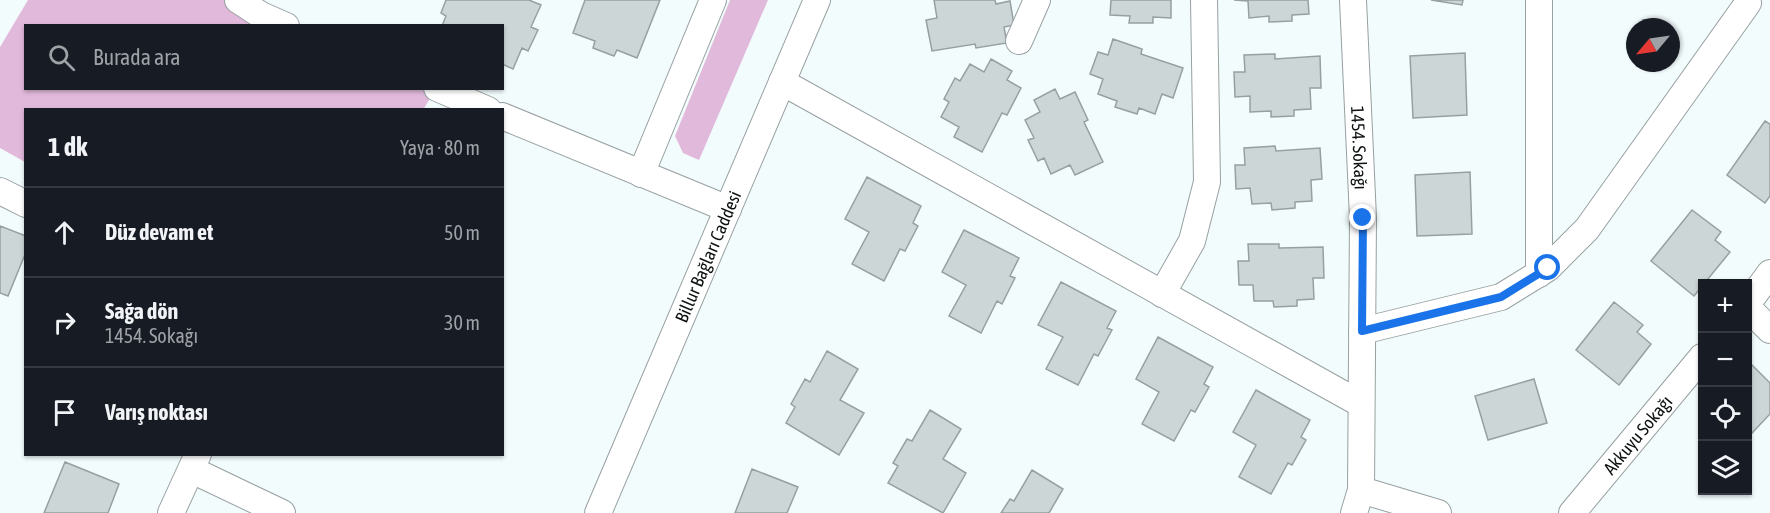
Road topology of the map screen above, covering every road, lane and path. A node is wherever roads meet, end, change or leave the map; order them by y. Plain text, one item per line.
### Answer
1 (238, 0) edge
2 (713, 0) edge
3 (817, 0) edge
4 (1036, 0) edge
5 (1204, 0) edge
6 (1353, 0) edge
7 (1539, 0) edge
8 (1747, 0) edge
9 (265, 8) edge
10 (284, 24) edge
11 (1018, 41) dead end
12 (782, 82) junction
13 (442, 90) edge
14 (483, 108) edge
15 (504, 117) edge
16 (641, 174) junction
17 (0, 191) edge
18 (24, 203) edge
19 (728, 209) junction
20 (1770, 273) edge
21 (1539, 274) junction
22 (1162, 294) junction
23 (1752, 298) edge
24 (1752, 312) edge
25 (1770, 330) edge
26 (1362, 331) junction
27 (1698, 362) edge
28 (1361, 404) junction
29 (195, 462) edge
30 (1357, 502) edge
31 (171, 513) edge
32 (282, 513) edge
33 (598, 513) edge
34 (1438, 513) edge
35 (1572, 513) edge

1 - 9 street
2 - 16 street
3 - 12 street, Billur Bağları Caddesi
4 - 11 street
5 - 22 street
6 - 26 street, 1454. Sokağı
7 - 21 street
8 - 21 street
9 - 10 street
12 - 19 street, Billur Bağları Caddesi
12 - 22 street
13 - 14 street
15 - 16 street
16 - 19 street
17 - 18 street
19 - 33 street, Billur Bağları Caddesi
20 - 23 street
21 - 26 street
22 - 28 street
24 - 25 street
26 - 28 street, 1454. Sokağı
27 - 35 street, Akkuyu Sokağı
28 - 30 street, 1454. Sokağı
29 - 31 street
29 - 32 street
30 - 34 street

